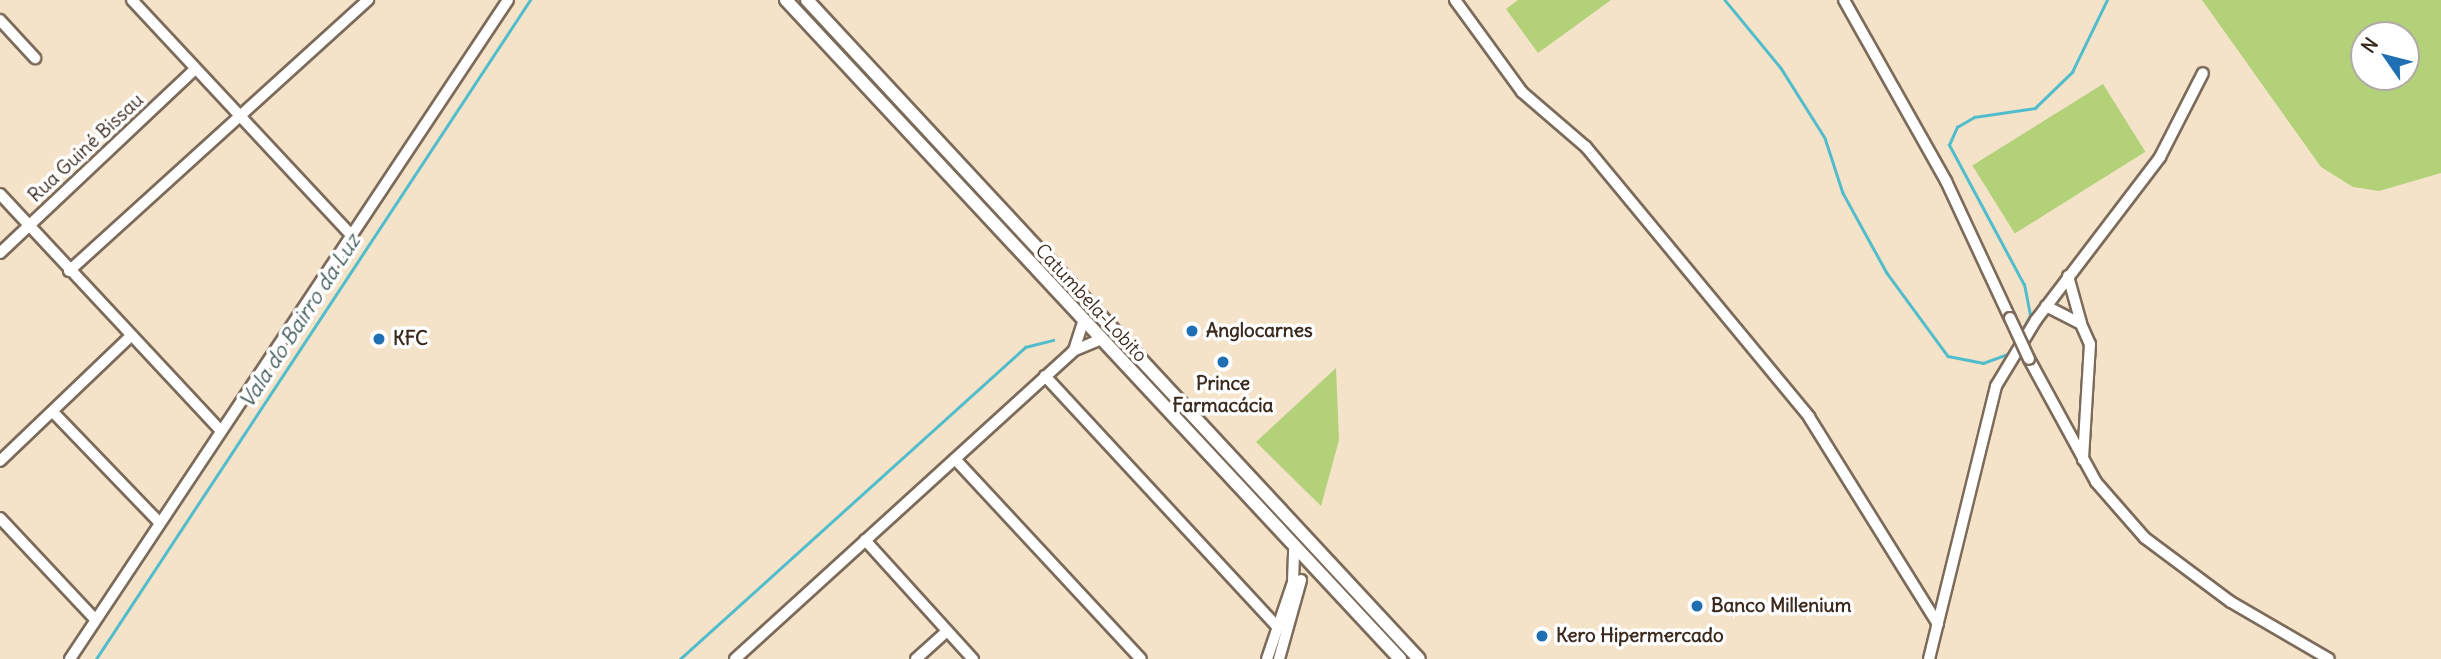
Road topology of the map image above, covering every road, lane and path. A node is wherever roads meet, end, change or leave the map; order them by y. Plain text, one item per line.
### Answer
1 (132, 0) edge
2 (368, 0) edge
3 (508, 0) edge
4 (786, 0) edge
5 (807, 0) edge
6 (1455, 0) edge
7 (1844, 0) edge
8 (0, 20) edge
9 (35, 58) dead end
10 (195, 69) junction
11 (2203, 73) dead end
12 (241, 118) junction
13 (0, 194) edge
14 (29, 227) junction
15 (349, 233) junction
16 (0, 253) edge
17 (69, 271) junction
18 (2068, 276) junction
19 (2046, 306) junction
20 (1083, 323) junction
21 (2081, 324) junction
22 (131, 336) junction
23 (1099, 340) junction
24 (1073, 351) junction
25 (1045, 376) junction
26 (53, 412) junction
27 (221, 431) junction
28 (955, 459) junction
29 (0, 461) edge
30 (2083, 461) junction
31 (0, 517) edge
32 (158, 521) junction
33 (865, 540) junction
34 (1294, 548) junction
35 (1319, 571) junction
36 (1301, 580) junction
37 (1290, 590) junction
38 (94, 619) junction
39 (1938, 624) junction
40 (1278, 628) junction
41 (947, 631) junction
42 (70, 659) edge
43 (735, 659) edge
44 (916, 659) edge
45 (973, 659) edge
46 (1141, 659) edge
47 (1267, 659) edge
48 (1279, 659) edge
49 (1400, 659) edge
50 (1419, 659) edge
51 (1929, 659) edge
52 (2329, 659) edge

1 - 10 street
2 - 12 street
3 - 15 street
4 - 20 main road, Catumbela-Lobito
5 - 50 main road, Catumbela-Lobito
6 - 39 street
7 - 30 street, bridge
8 - 9 street
10 - 12 street
10 - 14 street, Rua Guiné Bissau
11 - 18 street
12 - 15 street
12 - 17 street
13 - 14 street
14 - 16 street, Rua Guiné Bissau
14 - 17 street
15 - 27 street
17 - 22 street
18 - 19 street
18 - 21 street
19 - 21 street
19 - 39 street
20 - 23 main road, Catumbela-Lobito
20 - 24 street
21 - 30 street
22 - 26 street
22 - 27 street
23 - 24 street
23 - 34 main road, Catumbela-Lobito
24 - 25 street
25 - 28 street
25 - 40 street
26 - 29 street
26 - 32 street
27 - 32 street
28 - 33 street
28 - 46 street
30 - 52 street
31 - 38 street
32 - 38 street
33 - 41 street
33 - 43 street
34 - 35 main road, Catumbela-Lobito
34 - 37 street
35 - 36 street
35 - 49 main road, Catumbela-Lobito
36 - 37 street
36 - 48 street
37 - 40 street
38 - 42 street
39 - 51 street
40 - 47 street
41 - 44 street
41 - 45 street

